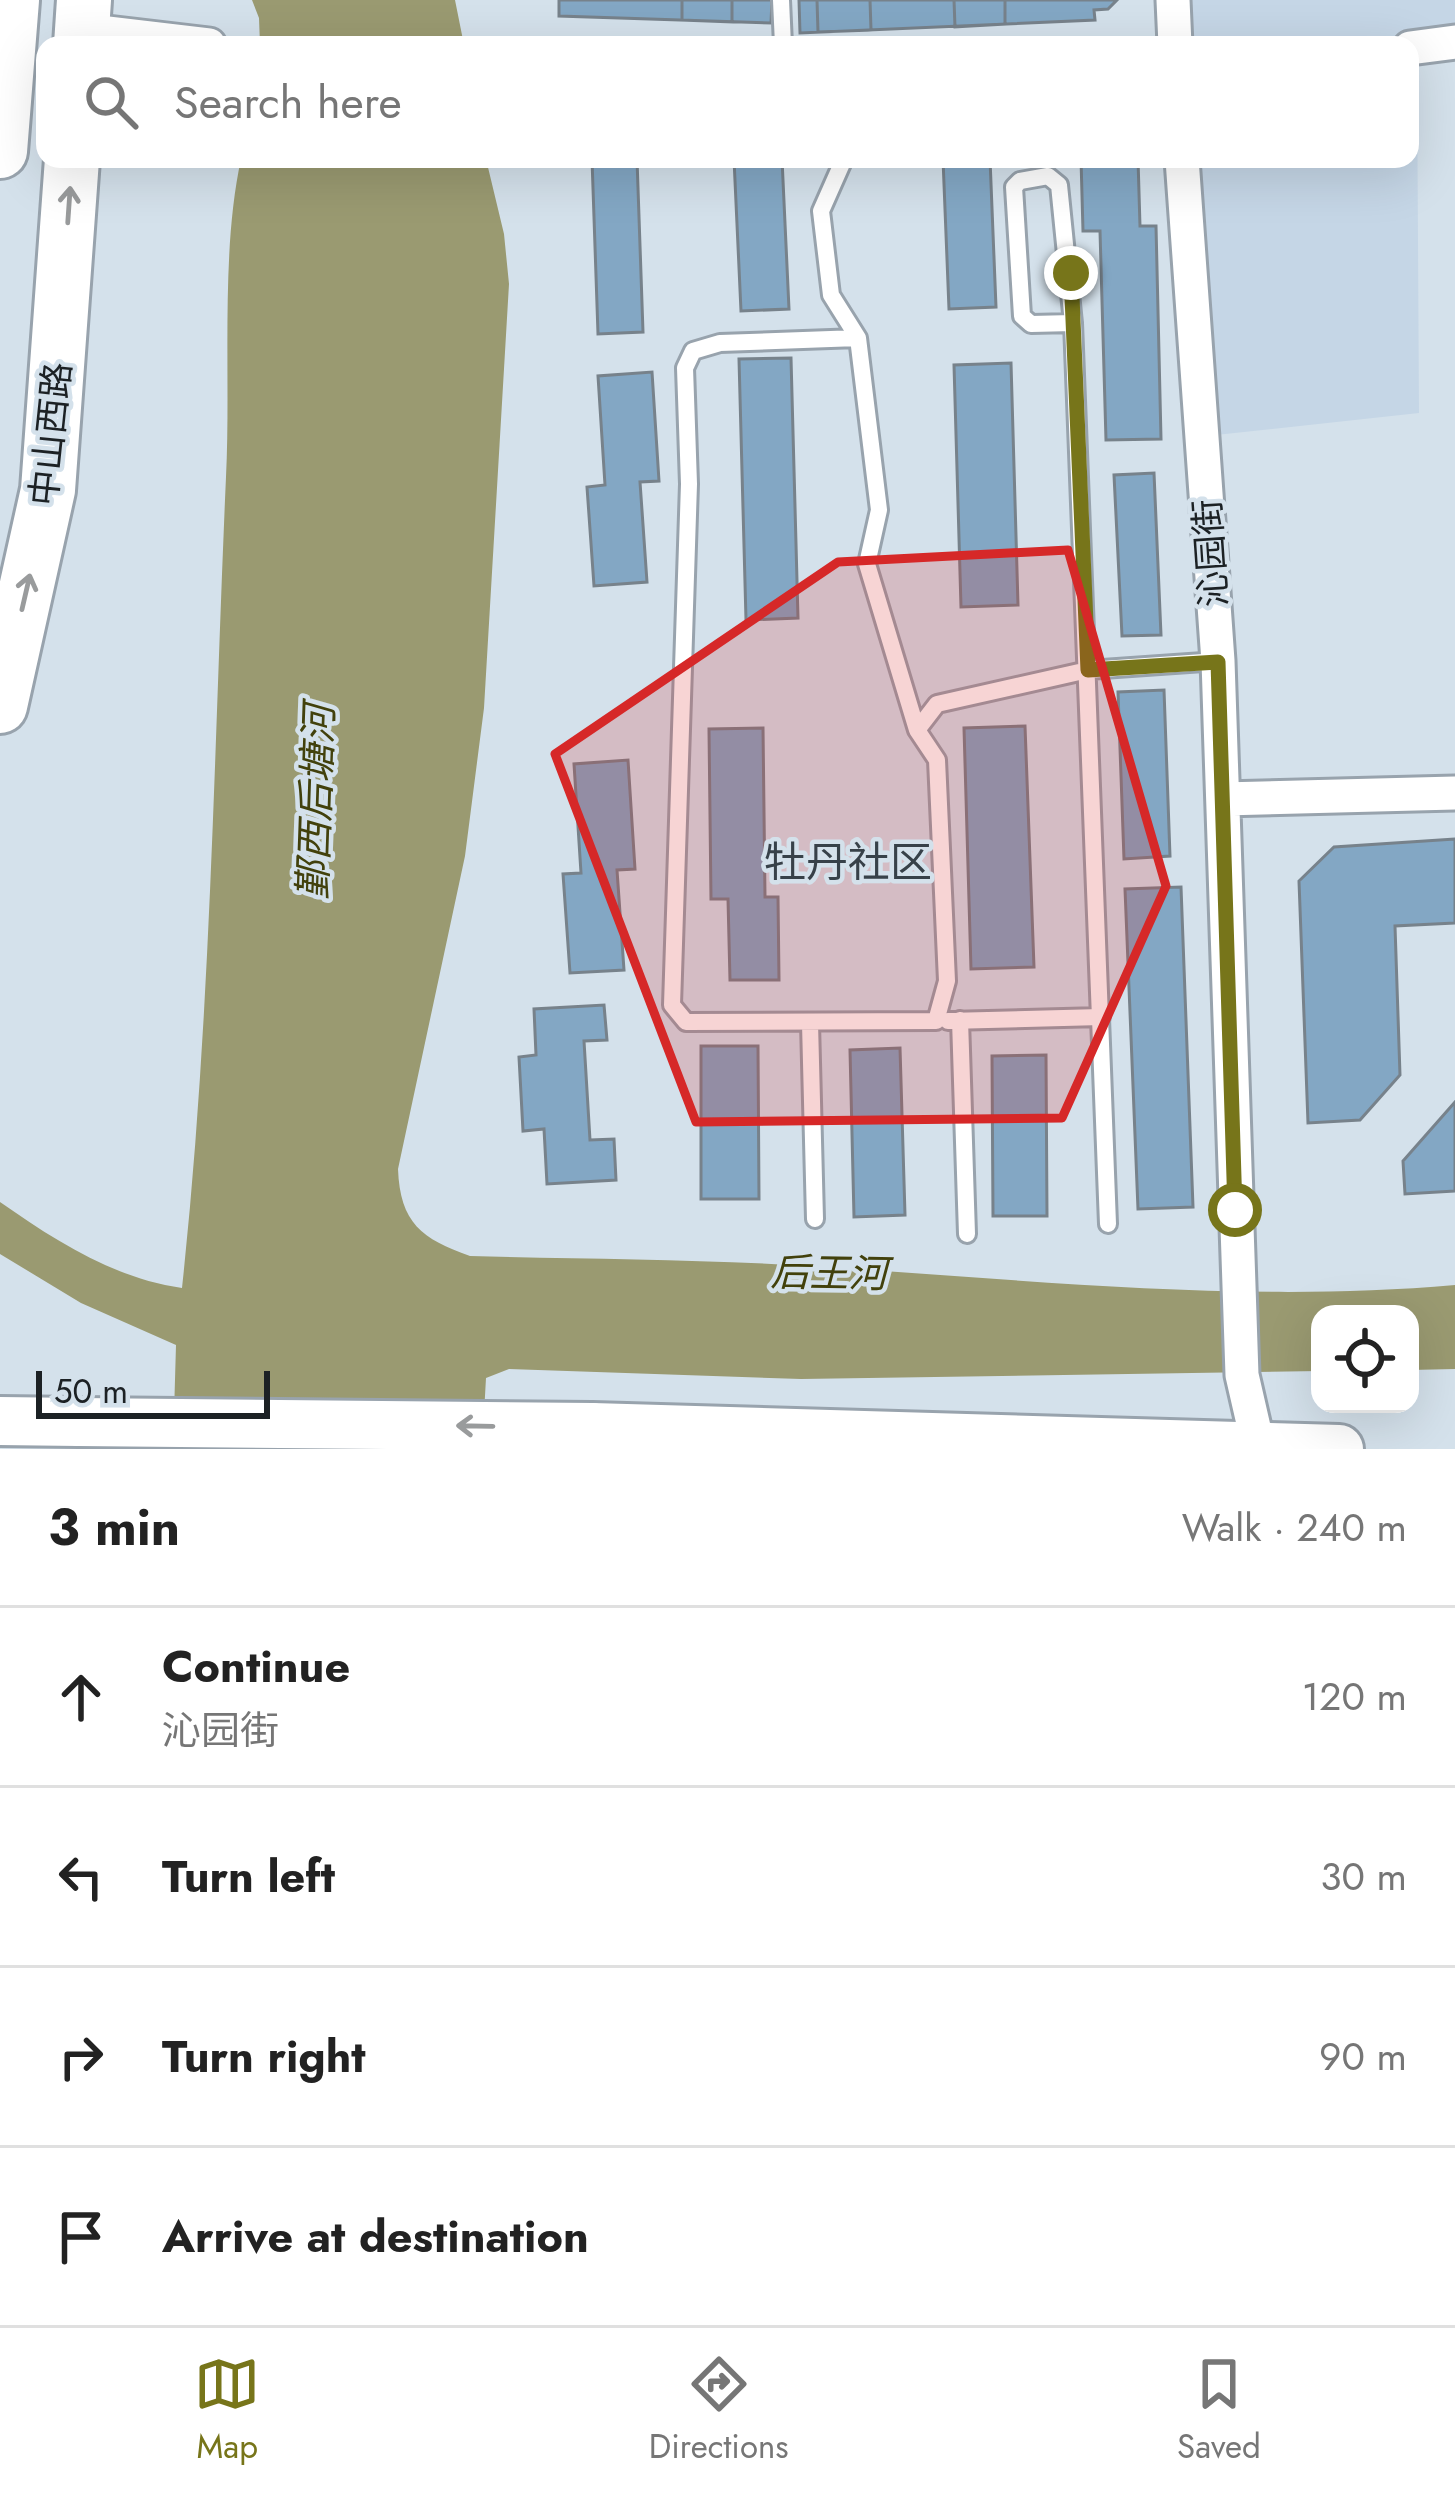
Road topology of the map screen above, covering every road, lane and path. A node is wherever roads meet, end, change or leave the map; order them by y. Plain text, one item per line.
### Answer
1 (781, 0) edge
2 (1173, 0) edge
3 (8, 15) edge
4 (82, 25) edge
5 (150, 36) edge
6 (783, 36) edge
7 (1175, 36) edge
8 (1455, 42) edge
9 (1419, 47) edge
10 (0, 151) edge
11 (71, 168) edge
12 (840, 168) edge
13 (1183, 168) edge
14 (1073, 323) junction
15 (858, 338) junction
16 (1218, 662) junction
17 (1088, 670) junction
18 (0, 706) edge
19 (917, 730) junction
20 (1455, 793) edge
21 (1223, 799) junction
22 (1101, 1017) junction
23 (960, 1020) junction
24 (935, 1021) junction
25 (810, 1023) junction
26 (814, 1219) dead end
27 (1108, 1224) dead end
28 (967, 1234) dead end
29 (0, 1420) edge
30 (1258, 1447) edge
31 (1339, 1449) edge

1 - 6 lane
2 - 7 street
3 - 10 main road
4 - 5 street
8 - 9 street
18 -> 11 main road, 中山西路
12 - 15 lane
13 - 16 street, 沁园街
14 - 14 lane
14 - 17 lane
15 - 19 lane
15 - 25 lane
16 - 17 lane
16 - 21 street, 沁园街
17 - 19 lane
17 - 22 lane
19 - 24 lane
20 - 21 street
21 - 30 street, 沁园街
22 - 23 lane
22 - 27 lane
23 - 24 lane
23 - 28 lane
24 - 25 lane
25 - 26 lane
30 -> 29 main road, bridge
30 - 31 main road

